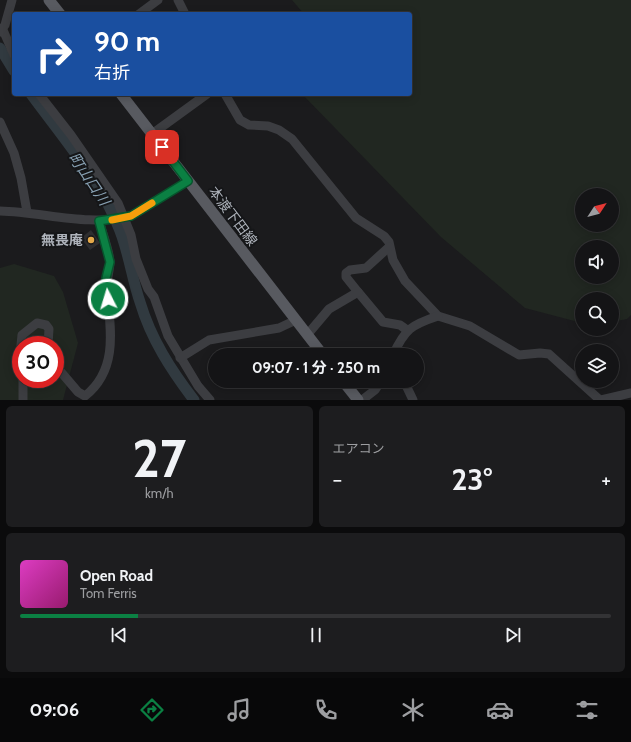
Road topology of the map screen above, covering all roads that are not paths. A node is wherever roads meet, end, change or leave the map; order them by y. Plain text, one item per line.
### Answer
1 (12, 0) edge
2 (49, 0) edge
3 (158, 0) edge
4 (178, 0) edge
5 (58, 12) edge
6 (142, 12) edge
7 (184, 12) edge
8 (1, 31) edge
9 (12, 50) edge
10 (40, 96) edge
11 (123, 96) edge
12 (204, 96) edge
13 (226, 96) edge
14 (0, 122) edge
15 (152, 134) junction
16 (188, 181) junction
17 (0, 211) edge
18 (26, 212) junction
19 (124, 218) junction
20 (99, 221) junction
21 (389, 247) junction
22 (358, 292) junction
23 (438, 316) junction
24 (296, 320) junction
25 (407, 330) junction
26 (307, 335) junction
27 (22, 336) edge
28 (49, 336) edge
29 (317, 348) edge
30 (396, 348) edge
31 (180, 358) junction
32 (64, 376) edge
33 (23, 388) edge
34 (349, 388) edge
35 (376, 388) edge
36 (407, 388) edge
37 (631, 393) edge
38 (24, 400) edge
39 (210, 400) edge
40 (358, 400) edge
41 (362, 400) edge
42 (413, 400) edge
43 (600, 400) edge

1 - 8 street
2 - 5 main road
3 - 6 street
4 - 7 street
8 - 9 street
10 - 19 street
11 - 15 main road, 本渡下田線
12 - 15 street
13 - 21 street
14 - 18 street
15 - 16 main road, 本渡下田線
16 - 19 street
16 - 24 main road, 本渡下田線
17 - 18 street
18 - 20 street
19 - 20 street
19 - 31 street
20 - 32 street
21 - 22 street
21 - 23 street
22 - 25 street
22 - 26 street
23 - 25 street
23 - 43 street
24 - 26 main road, 本渡下田線
24 - 31 street
25 - 30 street
26 - 29 main road, 本渡下田線
27 - 28 street
31 - 39 street
33 - 38 street
34 - 40 main road
35 - 41 street
36 - 42 street
37 - 43 street

